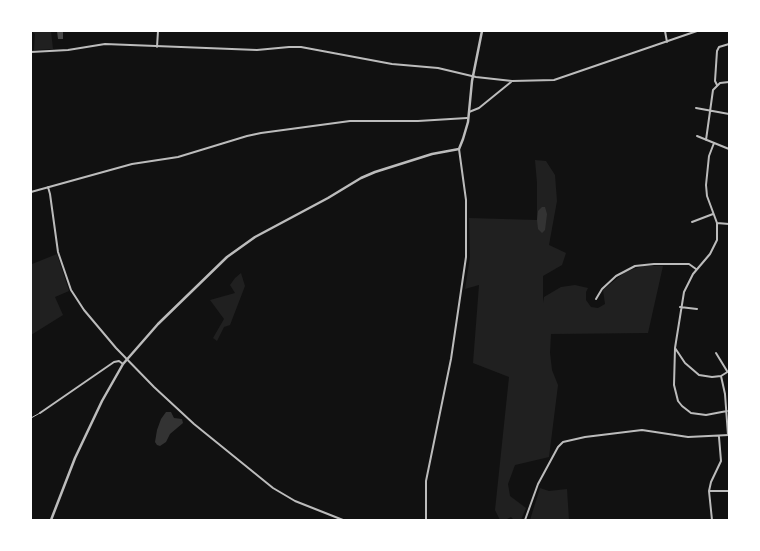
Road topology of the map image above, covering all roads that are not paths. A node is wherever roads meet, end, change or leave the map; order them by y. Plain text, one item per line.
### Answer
1 (158, 31) edge
2 (482, 31) edge
3 (665, 31) edge
4 (698, 31) edge
5 (667, 42) junction
6 (729, 44) edge
7 (157, 47) junction
8 (31, 52) edge
9 (473, 75) junction
10 (512, 81) junction
11 (729, 82) edge
12 (717, 86) junction
13 (696, 108) dead end
14 (710, 110) junction
15 (469, 112) junction
16 (729, 114) edge
17 (468, 118) junction
18 (697, 136) dead end
19 (706, 140) junction
20 (714, 143) junction
21 (459, 148) junction
22 (729, 149) edge
23 (48, 187) junction
24 (31, 192) edge
25 (713, 214) junction
26 (692, 222) dead end
27 (716, 223) junction
28 (729, 224) edge
29 (696, 269) junction
30 (596, 299) dead end
31 (680, 307) junction
32 (697, 309) dead end
33 (675, 348) junction
34 (716, 353) dead end
35 (127, 359) junction
36 (123, 364) junction
37 (728, 371) edge
38 (721, 376) junction
39 (727, 412) junction
40 (40, 413) joint
41 (31, 418) edge
42 (728, 435) edge
43 (719, 437) junction
44 (708, 491) junction
45 (729, 491) edge
46 (51, 520) edge
47 (342, 520) edge
48 (426, 520) edge
49 (525, 520) edge
50 (712, 520) edge

1 - 7 street
2 - 9 street
3 - 5 street
4 - 5 street
5 - 10 street
6 - 12 street
7 - 8 street
7 - 9 street
9 - 10 street
9 - 15 street
10 - 15 street
11 - 12 street
12 - 14 street
13 - 14 street
14 - 16 street
14 - 19 street
15 - 17 street
17 - 21 street
17 - 23 street
18 - 19 street
19 - 20 street
20 - 22 street
20 - 25 street
21 - 35 street
21 - 48 street
23 - 24 street
23 - 35 street
25 - 26 street
25 - 27 street
27 - 28 street
27 - 29 street
29 - 30 street
29 - 31 street
31 - 32 street
31 - 33 street
33 - 38 street
33 - 39 street
34 - 37 street
35 - 36 street
35 - 47 street
36 - 40 street
36 - 46 street
37 - 38 street
38 - 39 street
39 - 42 street
40 - 41 lane
42 - 43 street
43 - 44 street
43 - 49 street
44 - 45 street
44 - 50 street

